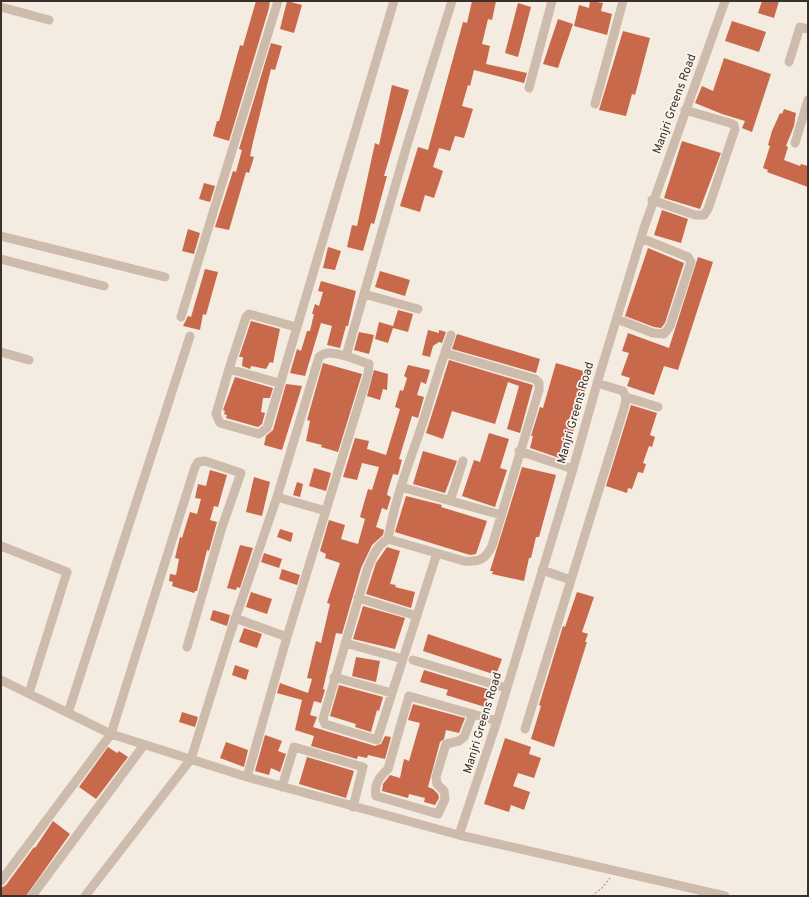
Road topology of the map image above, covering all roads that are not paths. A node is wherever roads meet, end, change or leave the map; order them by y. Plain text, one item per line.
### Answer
1 (278, 1) edge
2 (394, 1) edge
3 (452, 1) edge
4 (552, 1) edge
5 (622, 1) edge
6 (725, 1) edge
7 (1, 7) edge
8 (49, 20) dead end
9 (808, 29) edge
10 (789, 62) dead end
11 (529, 88) dead end
12 (595, 104) dead end
13 (807, 105) edge
14 (685, 110) junction
15 (795, 143) dead end
16 (652, 200) junction
17 (1, 236) edge
18 (641, 238) junction
19 (1, 259) edge
20 (165, 277) dead end
21 (104, 286) dead end
22 (364, 294) junction
23 (418, 309) dead end
24 (181, 318) dead end
25 (617, 319) junction
26 (296, 327) junction
27 (451, 335) dead end
28 (190, 336) dead end
29 (1, 352) edge
30 (445, 353) junction
31 (346, 356) junction
32 (29, 360) dead end
33 (229, 370) junction
34 (597, 382) junction
35 (279, 384) junction
36 (626, 397) junction
37 (658, 407) dead end
38 (519, 451) junction
39 (463, 461) dead end
40 (573, 469) junction
41 (400, 487) junction
42 (277, 497) junction
43 (450, 501) junction
44 (326, 511) junction
45 (501, 515) junction
46 (388, 539) junction
47 (1, 546) edge
48 (437, 553) junction
49 (542, 570) junction
50 (571, 580) junction
51 (358, 598) junction
52 (417, 616) junction
53 (235, 618) junction
54 (287, 637) junction
55 (345, 643) junction
56 (187, 647) dead end
57 (403, 659) junction
58 (413, 660) dead end
59 (334, 678) junction
60 (1, 680) edge
61 (506, 688) junction
62 (29, 693) junction
63 (392, 693) junction
64 (68, 713) junction
65 (472, 714) junction
66 (497, 721) junction
67 (525, 729) dead end
68 (111, 734) junction
69 (144, 744) junction
70 (191, 759) junction
71 (247, 777) junction
72 (282, 786) junction
73 (353, 807) junction
74 (460, 835) junction
75 (1, 880) edge
76 (696, 893) edge
77 (32, 896) edge
78 (85, 896) edge
79 (725, 896) edge

1 - 24 street
2 - 26 street
3 - 22 street
4 - 11 street
5 - 12 street
6 - 14 street, Manjri Greens Road
7 - 8 street
9 - 10 street
13 - 15 street
14 - 16 street, Manjri Greens Road
14 - 16 street
16 - 18 street, Manjri Greens Road
17 - 20 street
18 - 25 street, Manjri Greens Road
18 - 25 street
19 - 21 street
22 - 23 street
22 - 31 street
25 - 34 street, Manjri Greens Road
26 - 33 street
26 - 35 street
27 - 30 street
28 - 64 street
29 - 32 street
30 - 38 street
30 - 41 street
31 - 42 street
31 - 44 street
33 - 35 street
33 - 35 street
34 - 36 street
34 - 40 street, Manjri Greens Road
36 - 37 street
36 - 50 street
38 - 40 street
38 - 45 street
39 - 43 street
40 - 49 street, Manjri Greens Road
41 - 43 street
41 - 46 street
42 - 44 street
42 - 53 street
43 - 45 street
44 - 54 street
45 - 48 street
46 - 48 street
46 - 51 street
47 - 62 street
48 - 52 street
49 - 50 street
49 - 61 street, Manjri Greens Road
50 - 67 street
51 - 52 street
51 - 55 street
52 - 57 street
53 - 54 street
53 - 70 street
54 - 71 street
55 - 57 street
55 - 59 street
56 - 68 street
57 - 63 street
58 - 61 street
59 - 63 street
59 - 63 street
60 - 62 street
61 - 66 street, Manjri Greens Road
62 - 64 street
64 - 68 street
65 - 65 street
65 - 66 street
66 - 74 street, Manjri Greens Road
68 - 69 street
68 - 75 street
69 - 70 street
69 - 77 street
70 - 71 street
70 - 78 street
71 - 72 street
72 - 73 street
72 - 73 street
73 - 74 street
74 - 76 street
76 - 79 street

